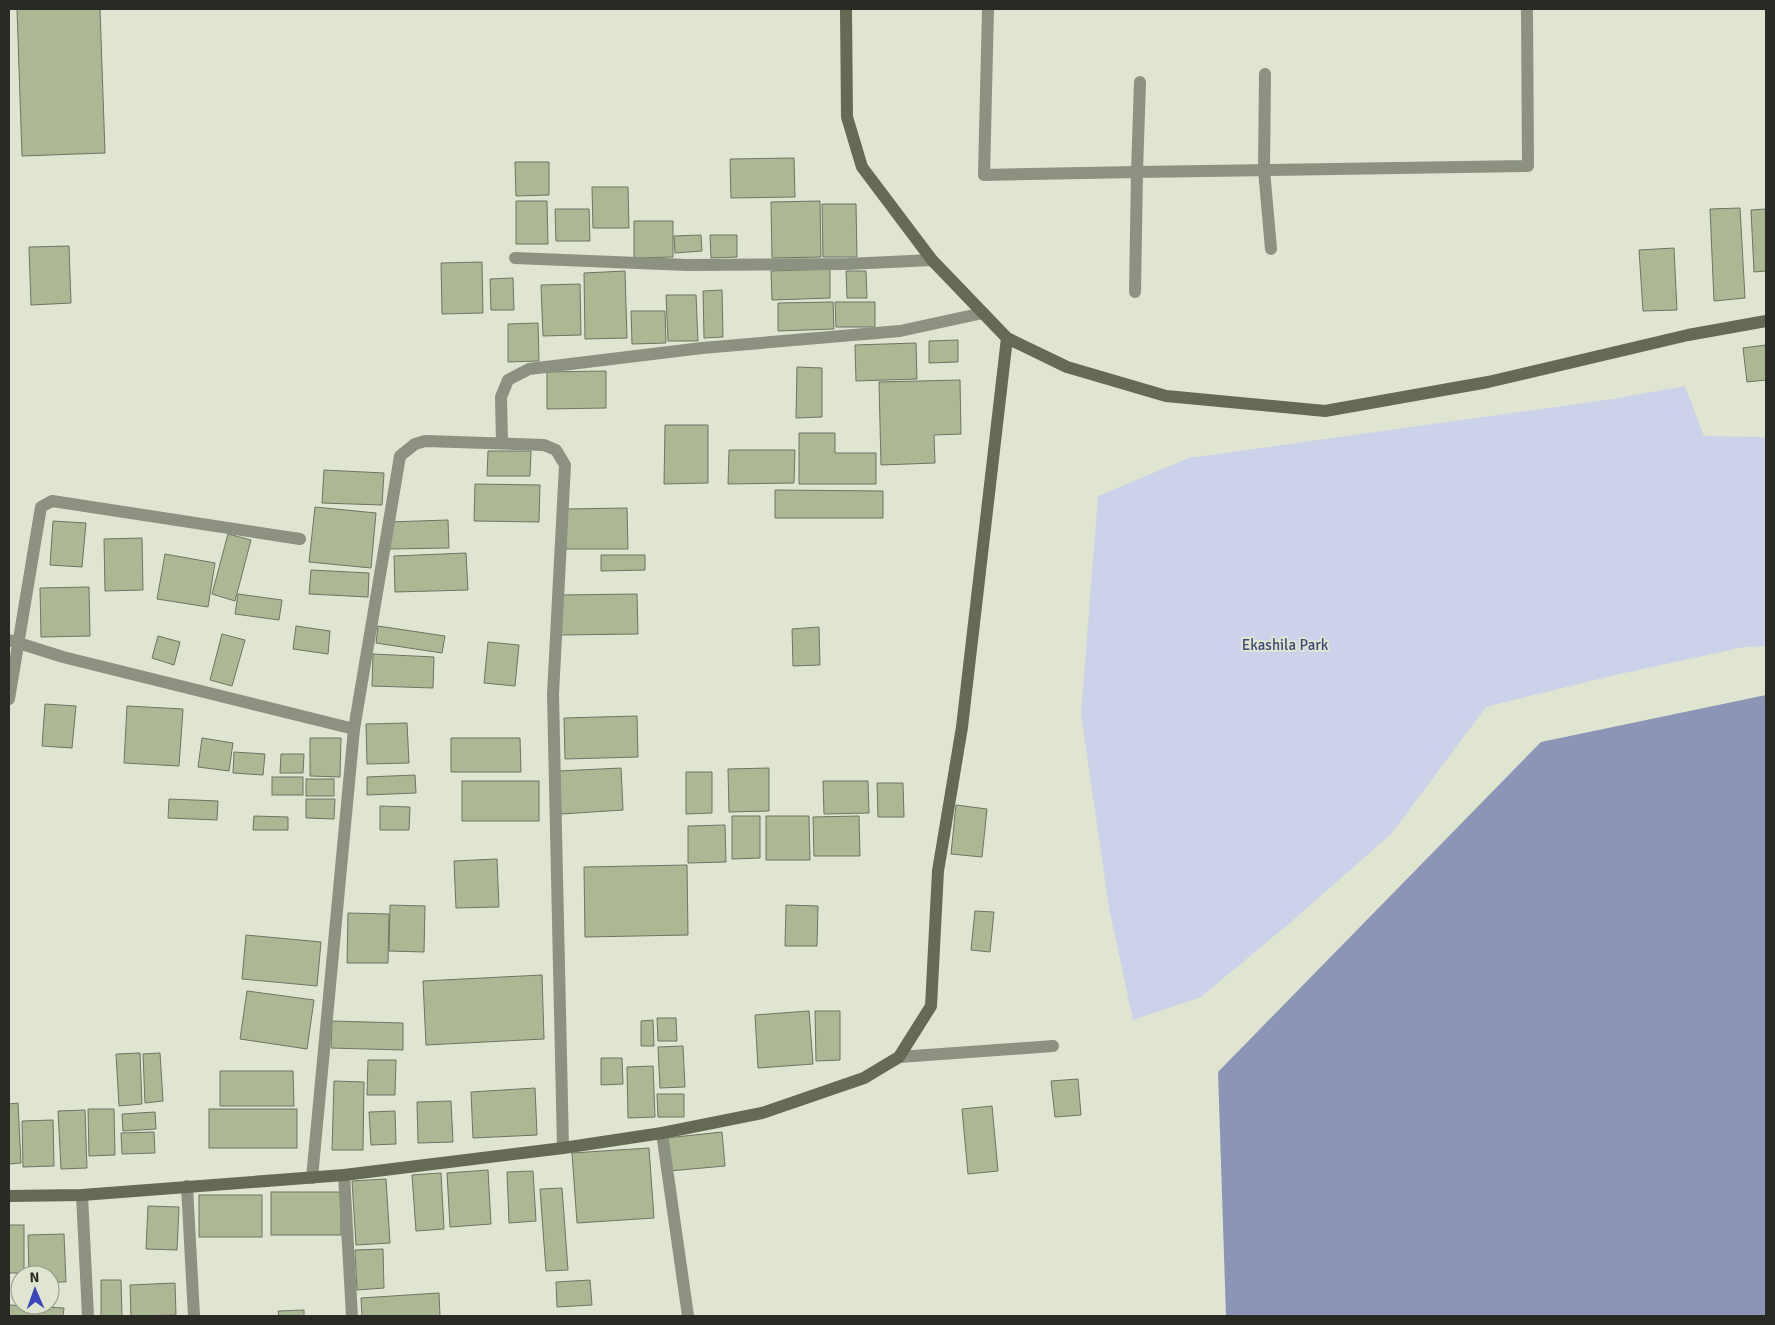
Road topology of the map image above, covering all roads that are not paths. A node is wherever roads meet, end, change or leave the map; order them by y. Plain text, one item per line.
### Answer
1 (846, 9) edge
2 (988, 9) edge
3 (1527, 9) edge
4 (1265, 74) dead end
5 (1140, 82) dead end
6 (1264, 170) junction
7 (1138, 172) junction
8 (1271, 249) dead end
9 (515, 258) dead end
10 (932, 260) junction
11 (1135, 292) dead end
12 (982, 313) junction
13 (1766, 321) edge
14 (1007, 338) junction
15 (502, 442) junction
16 (300, 539) dead end
17 (14, 641) edge
18 (9, 699) edge
19 (354, 729) junction
20 (1053, 1046) dead end
21 (899, 1057) junction
22 (662, 1133) junction
23 (563, 1148) junction
24 (344, 1175) junction
25 (312, 1178) junction
26 (187, 1186) junction
27 (82, 1195) junction
28 (9, 1196) edge
29 (88, 1316) edge
30 (194, 1316) edge
31 (352, 1316) edge
32 (688, 1316) edge

1 - 10 street
2 - 7 street
3 - 6 street
4 - 6 street
5 - 7 street
6 - 7 street
6 - 8 street
7 - 11 street
9 - 10 street
10 - 12 street
12 - 14 street
12 - 15 street
13 - 14 street
14 - 21 street
15 - 19 street
15 - 23 street
16 - 17 street
17 - 18 street
17 - 19 street
19 - 25 street
20 - 21 street
21 - 22 street
22 - 23 street
22 - 32 street
23 - 24 street
24 - 25 street
24 - 31 street
25 - 26 street
26 - 27 street
26 - 30 street
27 - 28 street
27 - 29 street

